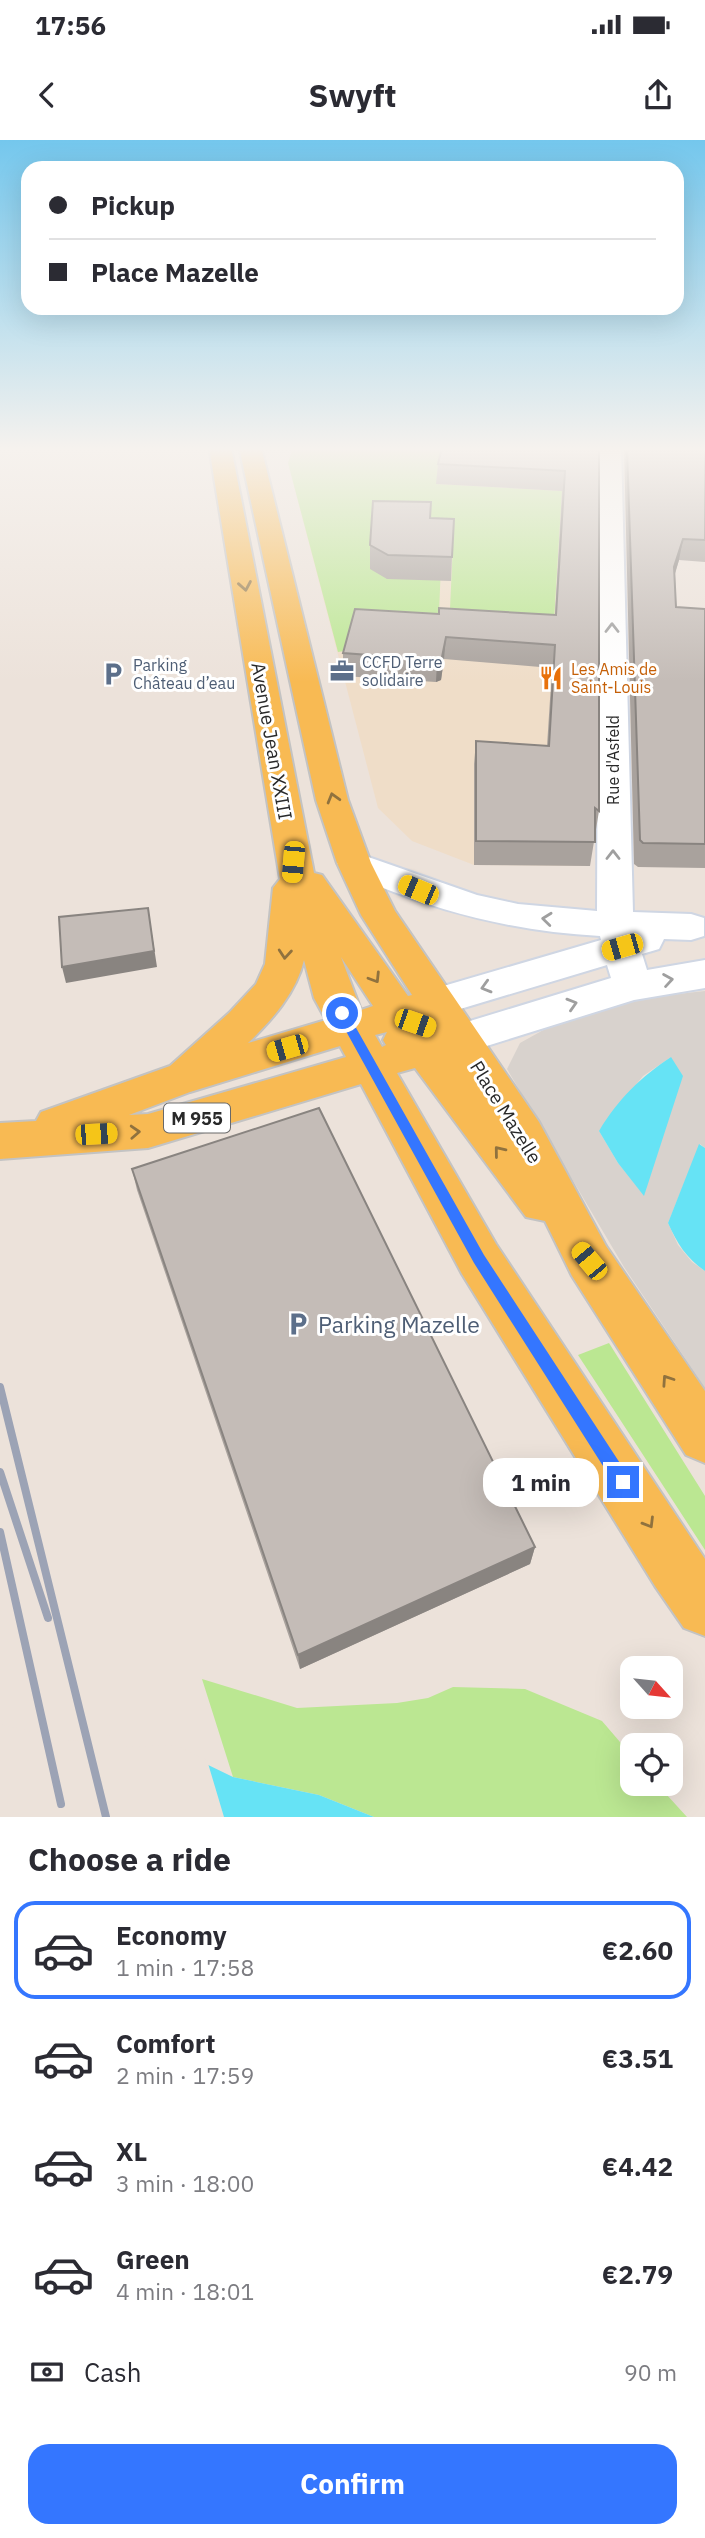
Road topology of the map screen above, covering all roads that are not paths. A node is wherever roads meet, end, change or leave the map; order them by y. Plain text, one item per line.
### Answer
1 (234, 525) edge
2 (270, 525) edge
3 (611, 525) edge
4 (293, 862) junction
5 (354, 863) junction
6 (698, 926) edge
7 (619, 935) junction
8 (705, 974) edge
9 (632, 986) junction
10 (407, 1033) junction
11 (179, 1079) junction
12 (9, 1140) edge
13 (705, 1437) edge
14 (705, 1607) edge

1 -> 4 main road, Avenue Jean XXIII
5 -> 2 main road
7 -> 3 street, Rue d'Asfeld
4 -> 10 main road
4 - 10 main road, Avenue Jean XXIII
4 -> 11 main road
7 -> 5 street
5 - 10 main road
6 - 7 street
7 - 9 street, Rue d'Asfeld
7 -> 10 street
9 -> 8 street, Place Mazelle
10 -> 9 street, Place Mazelle
10 - 11 main road, M 955
12 -> 10 main road, M 955
13 -> 10 main road
10 -> 14 main road
11 - 12 main road, M 955

